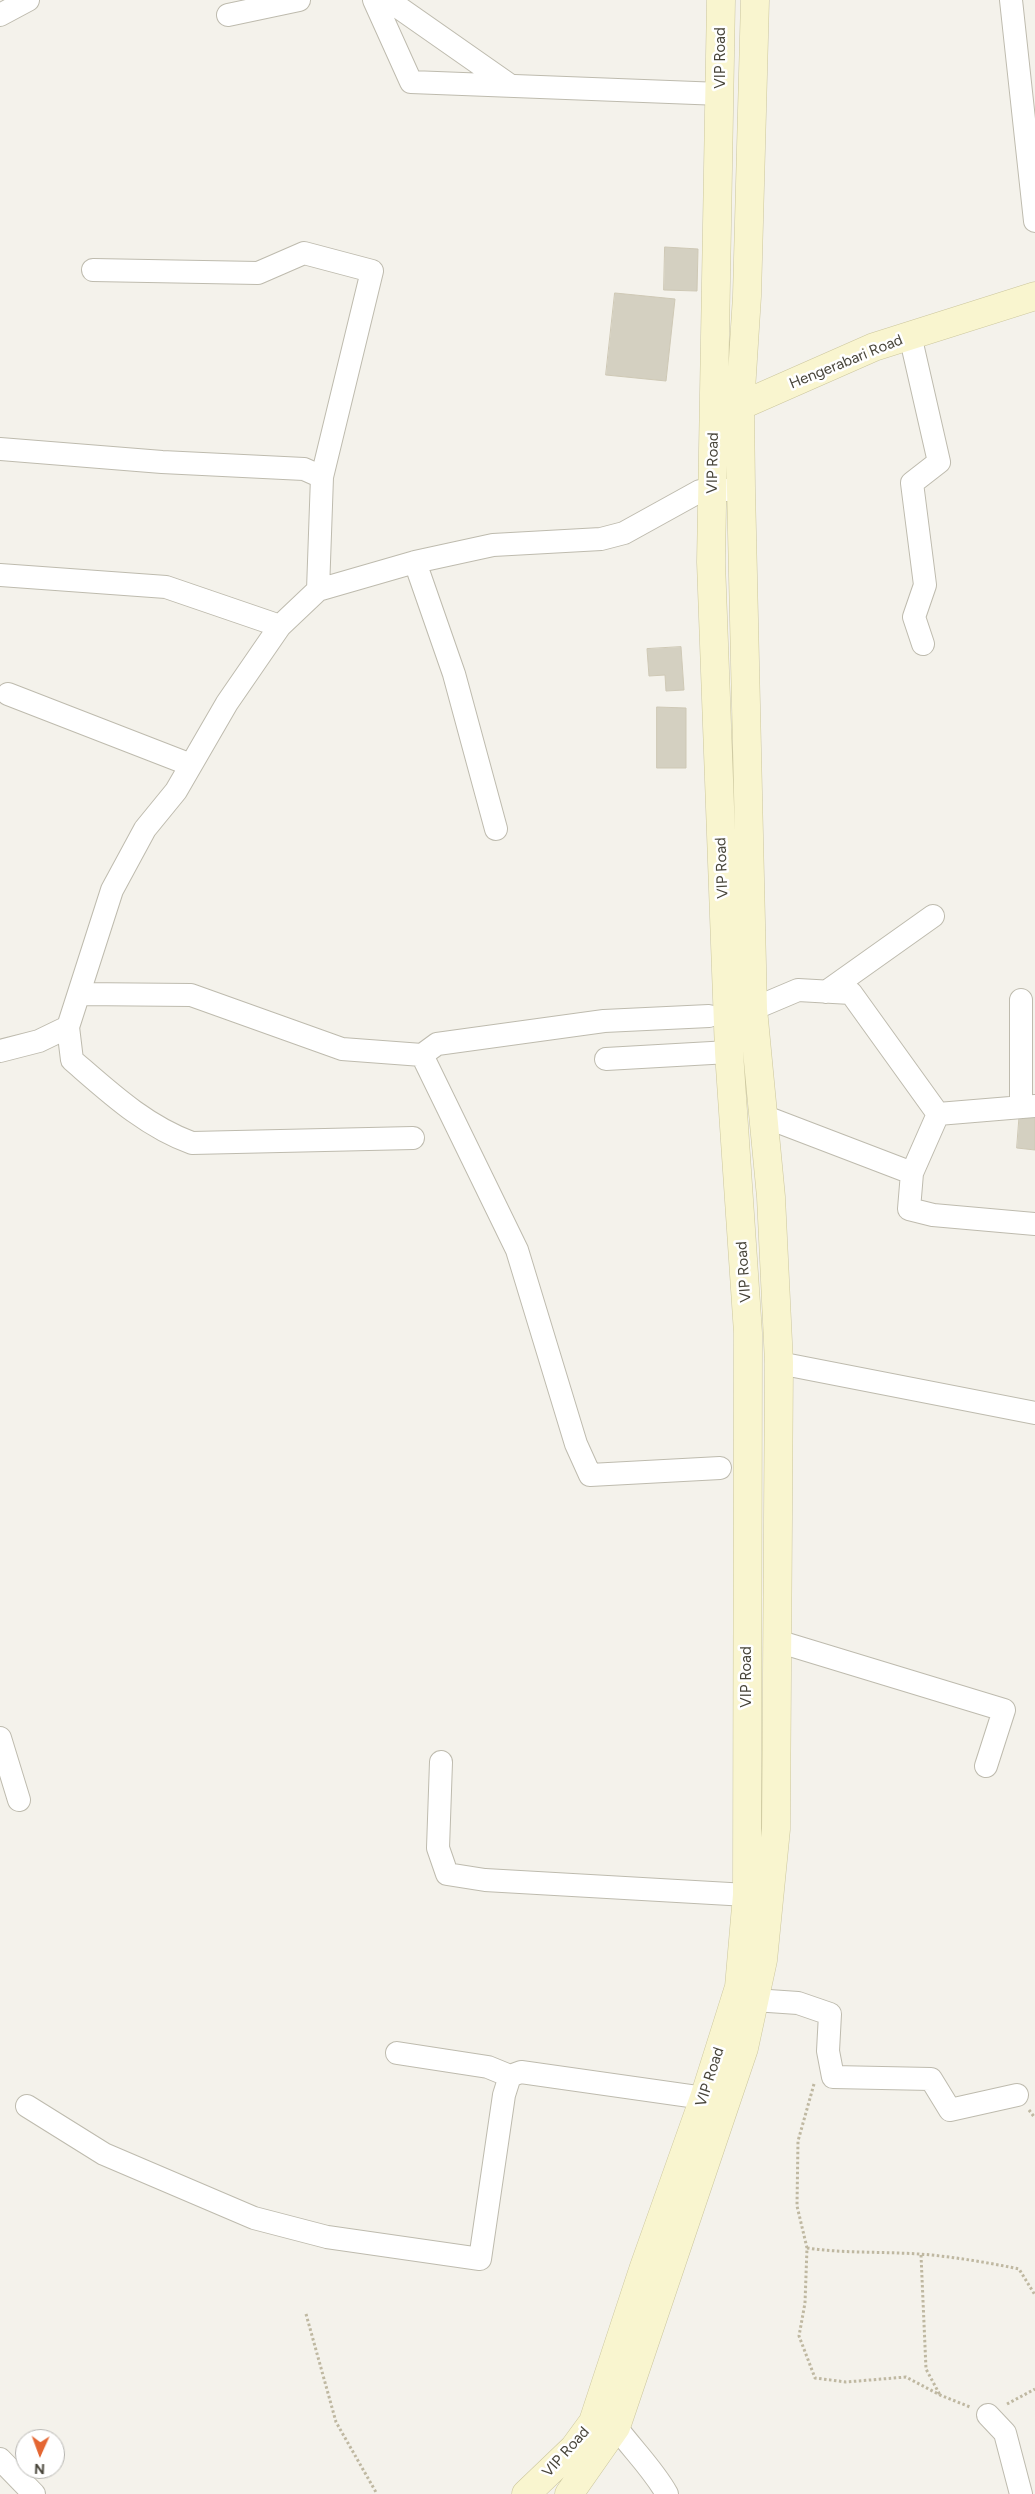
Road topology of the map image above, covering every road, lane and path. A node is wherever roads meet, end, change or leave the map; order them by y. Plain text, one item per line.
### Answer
1 (28, 0) edge
2 (299, 0) edge
3 (374, 0) edge
4 (388, 0) edge
5 (721, 0) edge
6 (754, 0) edge
7 (1011, 0) edge
8 (0, 15) edge
9 (228, 15) dead end
10 (511, 86) junction
11 (721, 94) junction
12 (1035, 221) edge
13 (93, 270) dead end
14 (1035, 296) edge
15 (910, 336) junction
16 (727, 407) junction
17 (0, 450) edge
18 (322, 476) junction
19 (741, 489) junction
20 (713, 490) junction
21 (415, 562) junction
22 (0, 575) edge
23 (318, 590) junction
24 (280, 626) junction
25 (922, 644) dead end
26 (8, 694) dead end
27 (191, 765) junction
28 (496, 829) dead end
29 (932, 916) dead end
30 (826, 992) junction
31 (79, 994) junction
32 (1020, 1000) dead end
33 (753, 1009) junction
34 (709, 1016) dead end
35 (68, 1027) junction
36 (0, 1051) edge
37 (729, 1052) junction
38 (422, 1055) junction
39 (606, 1060) dead end
40 (1028, 1106) edge
41 (938, 1114) junction
42 (763, 1116) junction
43 (413, 1138) dead end
44 (912, 1173) junction
45 (1035, 1224) edge
46 (779, 1363) junction
47 (1035, 1413) edge
48 (720, 1468) dead end
49 (777, 1641) junction
50 (0, 1738) edge
51 (441, 1762) dead end
52 (986, 1766) dead end
53 (19, 1800) dead end
54 (747, 1895) junction
55 (754, 2000) junction
56 (828, 2051) junction
57 (397, 2053) dead end
58 (510, 2076) junction
59 (1017, 2095) dead end
60 (704, 2098) junction
61 (27, 2106) dead end
62 (699, 2146) junction
63 (807, 2248) junction
64 (921, 2255) junction
65 (1035, 2295) edge
66 (306, 2314) dead end
67 (1035, 2389) edge
68 (940, 2395) junction
69 (988, 2415) junction
70 (616, 2427) junction
71 (0, 2459) edge
72 (34, 2494) edge
73 (377, 2494) edge
74 (526, 2494) edge
75 (569, 2494) edge
76 (667, 2494) edge
77 (1021, 2494) edge

1 - 8 street
2 - 9 street
3 - 10 street
4 - 10 street
5 - 11 main road, VIP Road
6 - 16 main road, VIP Road
7 - 12 street
10 - 11 street
11 - 16 main road, VIP Road
13 - 18 street
14 - 15 main road, Hengerabari Road
15 - 16 main road, Hengerabari Road
15 - 25 street
16 - 19 main road, VIP Road
16 - 20 main road, VIP Road
17 - 18 street
18 - 23 street
19 - 20 street
19 - 33 main road, VIP Road
20 - 21 street
20 - 37 main road, VIP Road
21 - 23 street
21 - 28 street
22 - 24 street
23 - 24 street
24 - 27 street
26 - 27 street
27 - 31 street
29 - 30 street
30 - 33 street
30 - 41 street
31 - 35 street
31 - 38 street
32 - 40 street
33 - 42 main road, VIP Road
34 - 38 street
35 - 36 street
35 - 43 street
37 - 39 street
37 - 54 main road, VIP Road
38 - 48 street
40 - 41 street
41 - 44 street
42 - 44 street
42 - 46 main road, VIP Road
44 - 45 street
46 - 47 street
46 - 49 main road, VIP Road
49 - 52 street
49 - 55 main road, VIP Road
50 - 53 street
51 - 54 street
54 - 60 main road, VIP Road
55 - 56 street
55 - 62 main road, VIP Road
56 - 59 street
56 - 63 path
57 - 58 street
58 - 60 street
58 - 61 street
60 - 62 main road, VIP Road
62 - 70 main road, VIP Road
62 - 74 main road, VIP Road
63 - 64 path
63 - 68 path
64 - 65 path
64 - 68 path
66 - 73 path
67 - 69 path
68 - 69 path
69 - 77 street
70 - 75 main road, VIP Road
70 - 76 street
71 - 72 street

